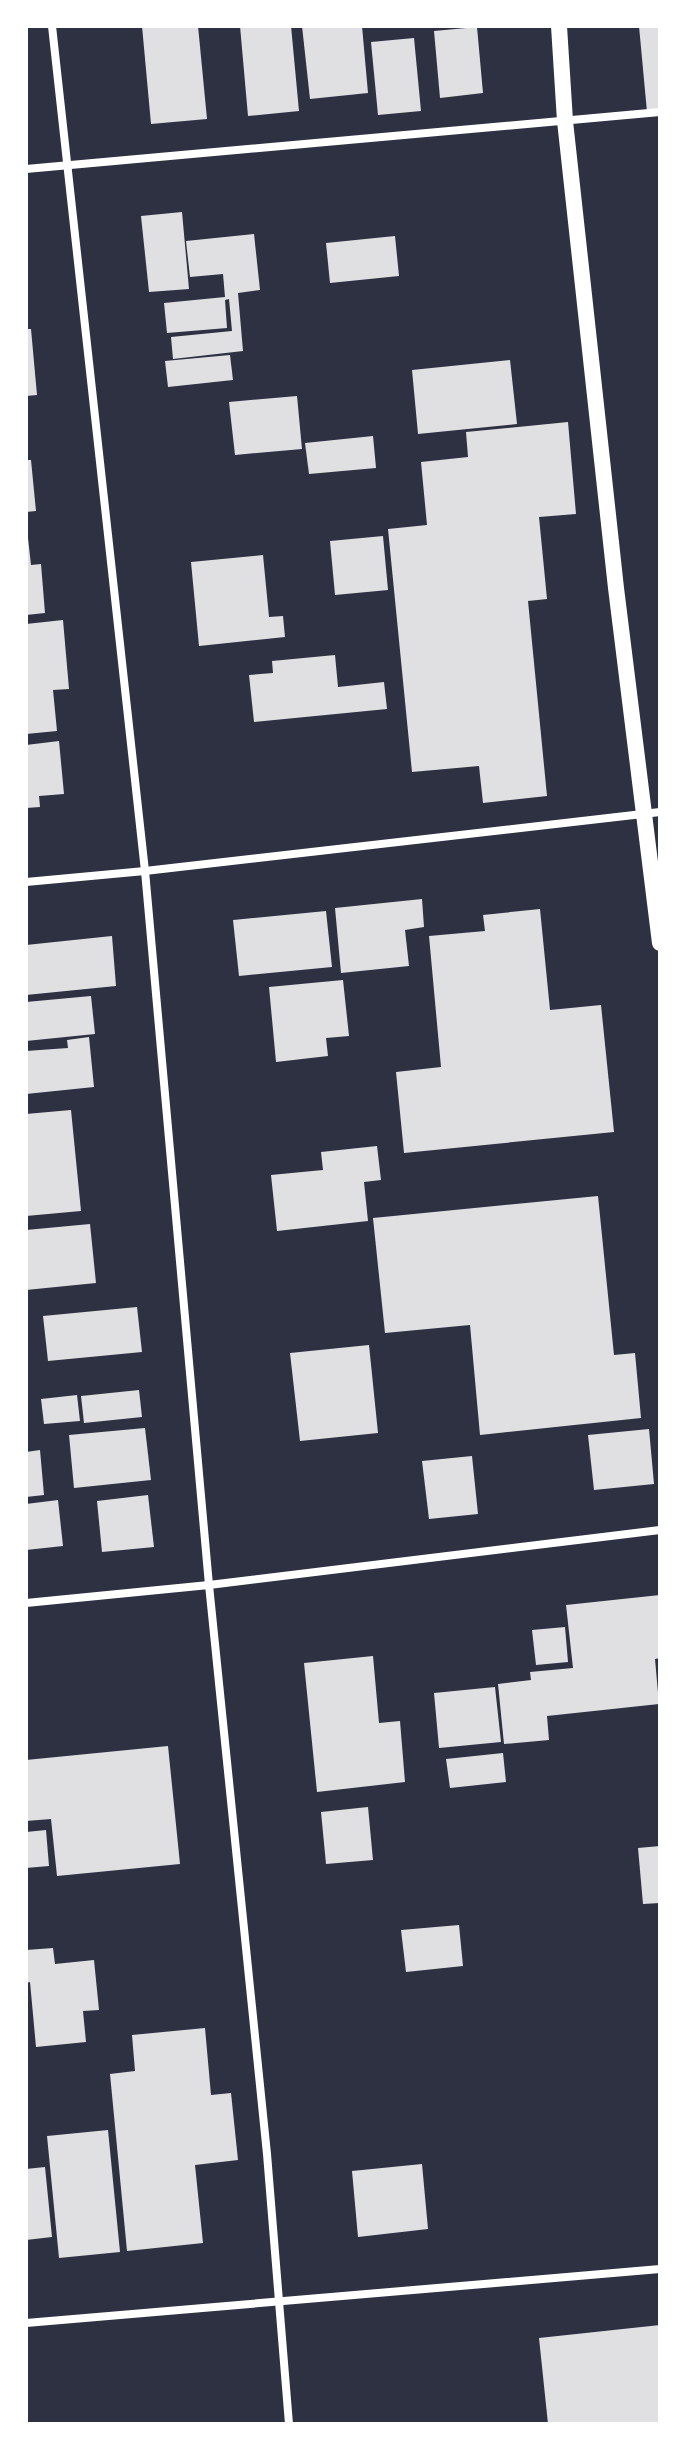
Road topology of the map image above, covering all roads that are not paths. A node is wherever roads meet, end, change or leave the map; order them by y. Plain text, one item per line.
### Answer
1 (52, 26) edge
2 (559, 26) edge
3 (660, 112) edge
4 (565, 121) junction
5 (67, 164) junction
6 (26, 169) edge
7 (652, 813) edge
8 (145, 871) junction
9 (26, 882) edge
10 (660, 943) edge
11 (660, 1530) edge
12 (209, 1585) junction
13 (26, 1603) edge
14 (660, 2269) edge
15 (277, 2301) junction
16 (26, 2323) edge
17 (289, 2424) edge

1 - 5 street
2 - 4 main road
3 - 4 street
4 - 5 street
4 - 7 main road
5 - 6 street
5 - 8 street
7 - 8 street
7 - 10 main road
8 - 9 street
8 - 12 street
11 - 12 street
12 - 13 street
12 - 15 street
14 - 15 street
15 - 16 street
15 - 17 street

